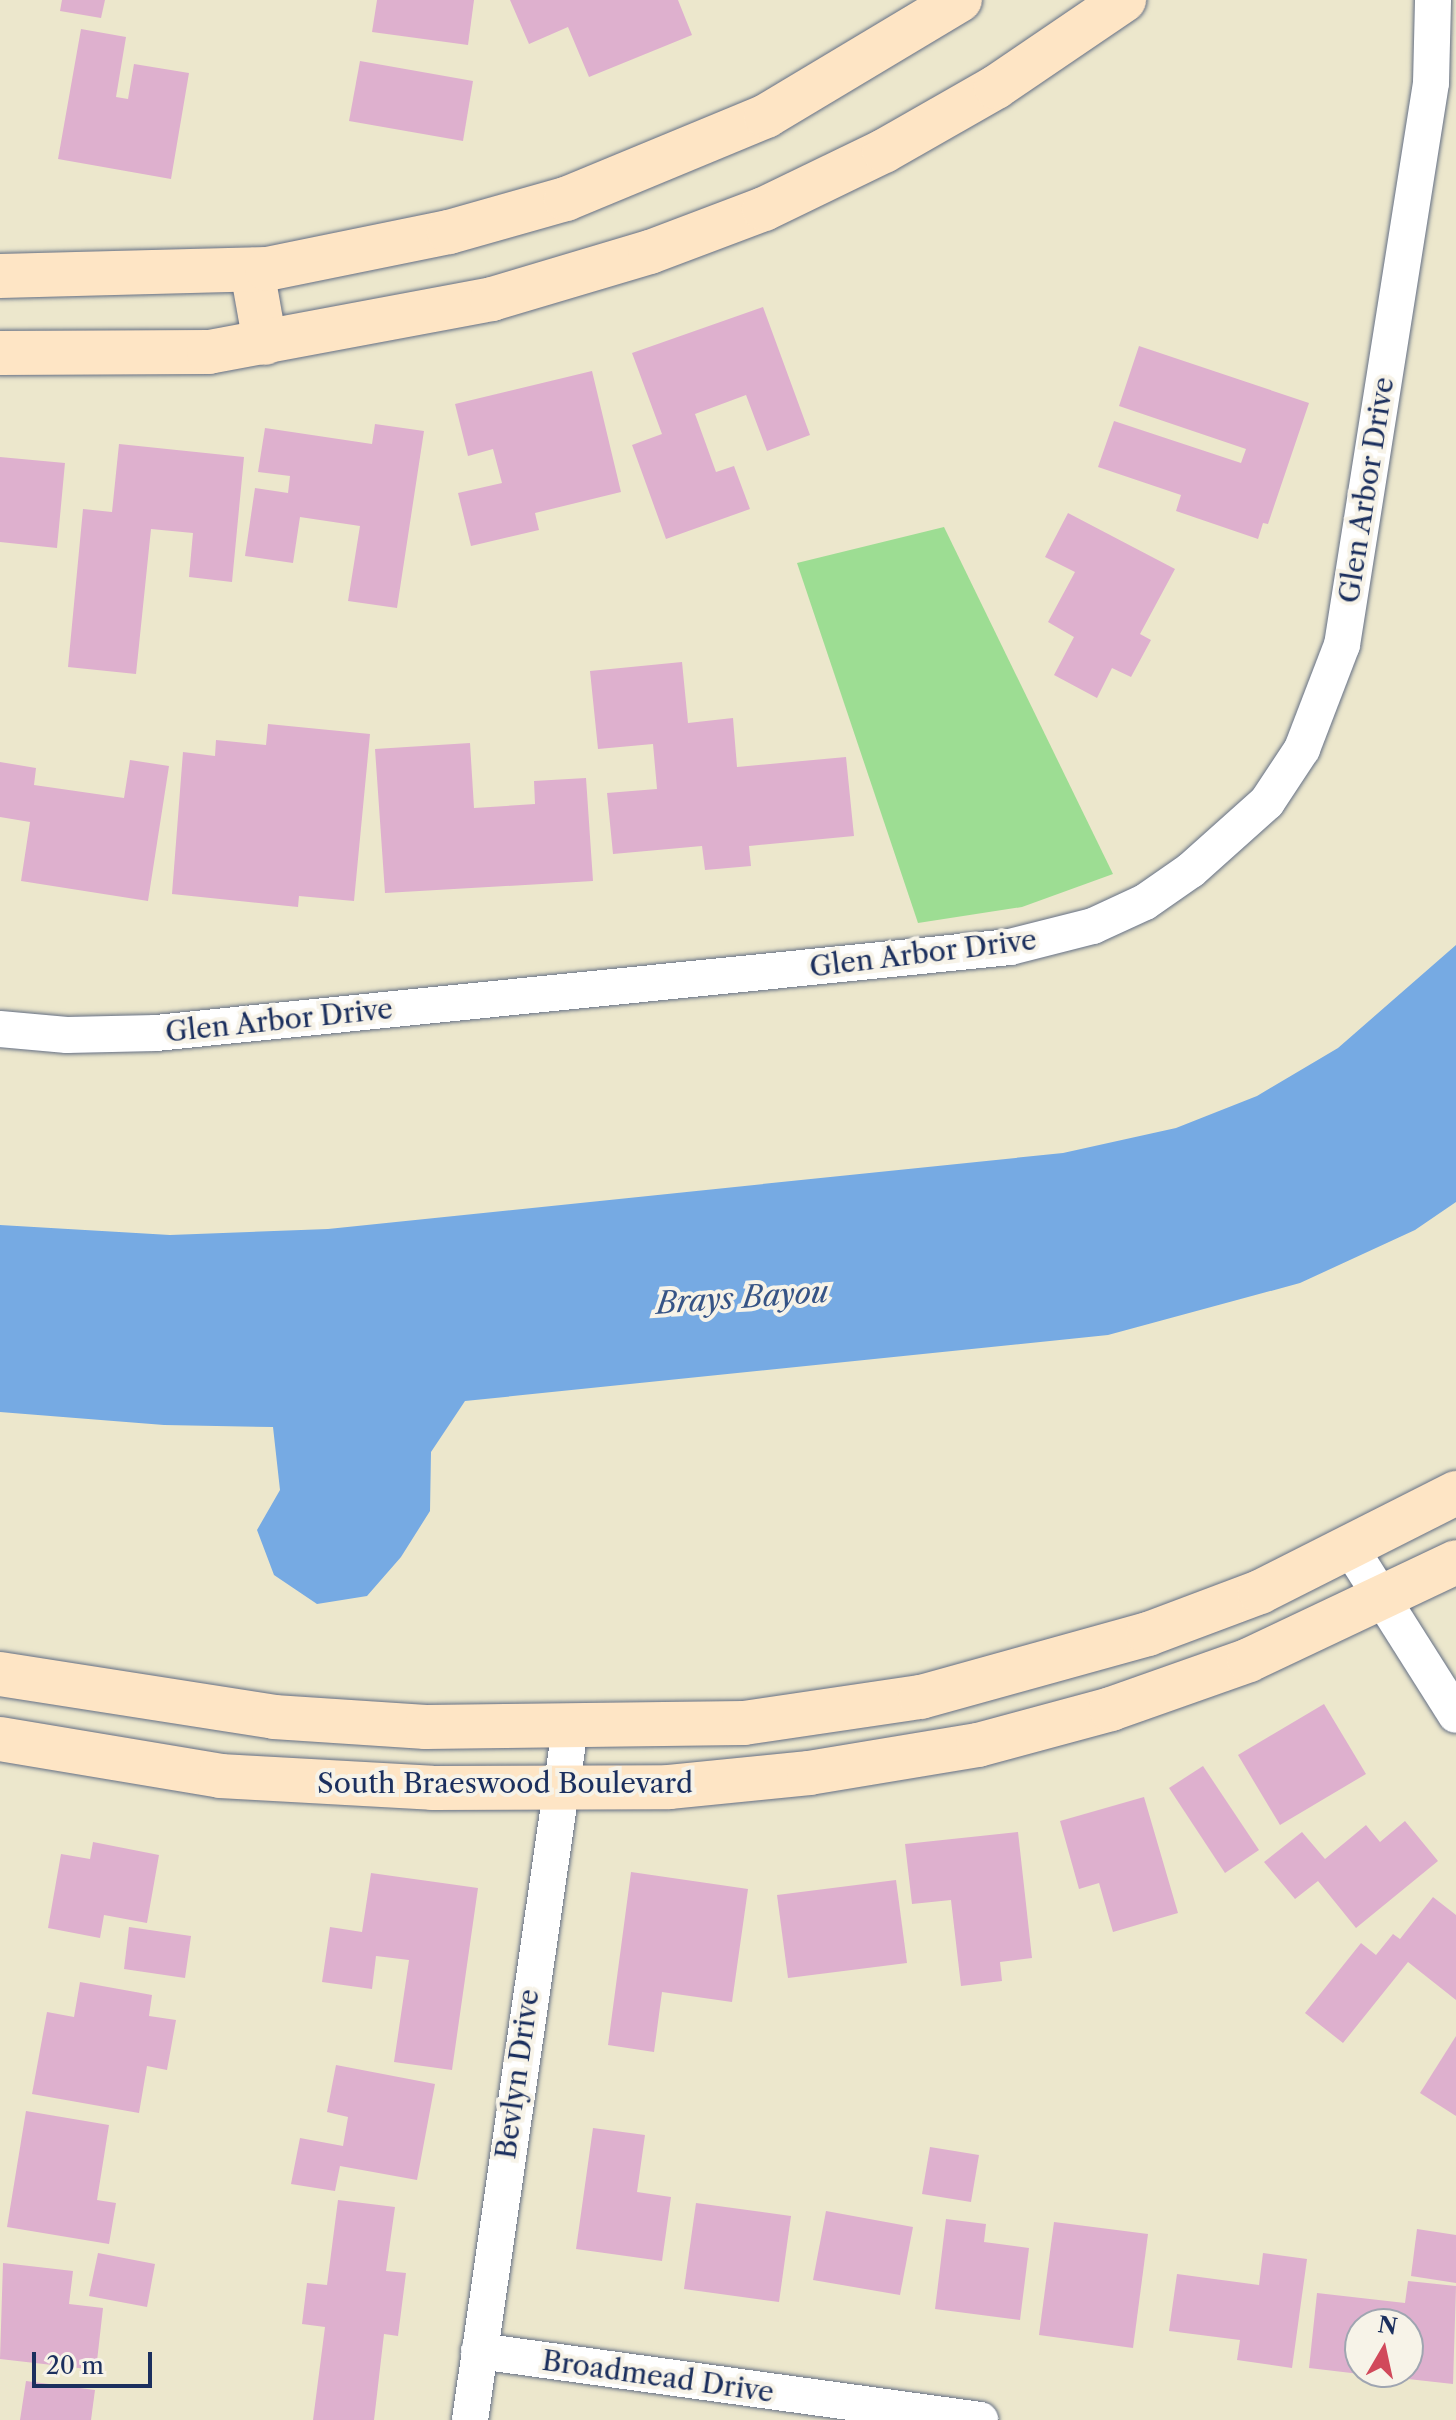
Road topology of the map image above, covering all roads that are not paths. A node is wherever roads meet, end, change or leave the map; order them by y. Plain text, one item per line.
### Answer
1 (960, 0) edge
2 (1124, 0) edge
3 (1433, 0) edge
4 (252, 270) junction
5 (0, 276) edge
6 (265, 343) junction
7 (0, 353) edge
8 (0, 1029) edge
9 (1456, 1493) edge
10 (1351, 1549) junction
11 (1456, 1562) edge
12 (1383, 1600) junction
13 (0, 1675) edge
14 (1456, 1715) edge
15 (570, 1729) junction
16 (0, 1739) edge
17 (563, 1789) junction
18 (479, 2351) junction
19 (470, 2420) edge
20 (980, 2420) edge

1 - 4 main road
2 - 6 main road
3 - 8 street, Glen Arbor Drive
4 - 5 main road
4 - 6 main road
6 - 7 main road
9 - 10 main road, South Braeswood Boulevard
10 - 12 street
10 - 15 main road, South Braeswood Boulevard
11 - 12 main road, South Braeswood Boulevard
12 - 14 street
12 - 17 main road, South Braeswood Boulevard
13 - 15 main road, South Braeswood Boulevard
15 - 17 street, Bevlyn Drive
16 - 17 main road, South Braeswood Boulevard
17 - 18 street, Bevlyn Drive
18 - 19 street, Bevlyn Drive
18 - 20 street, Broadmead Drive

